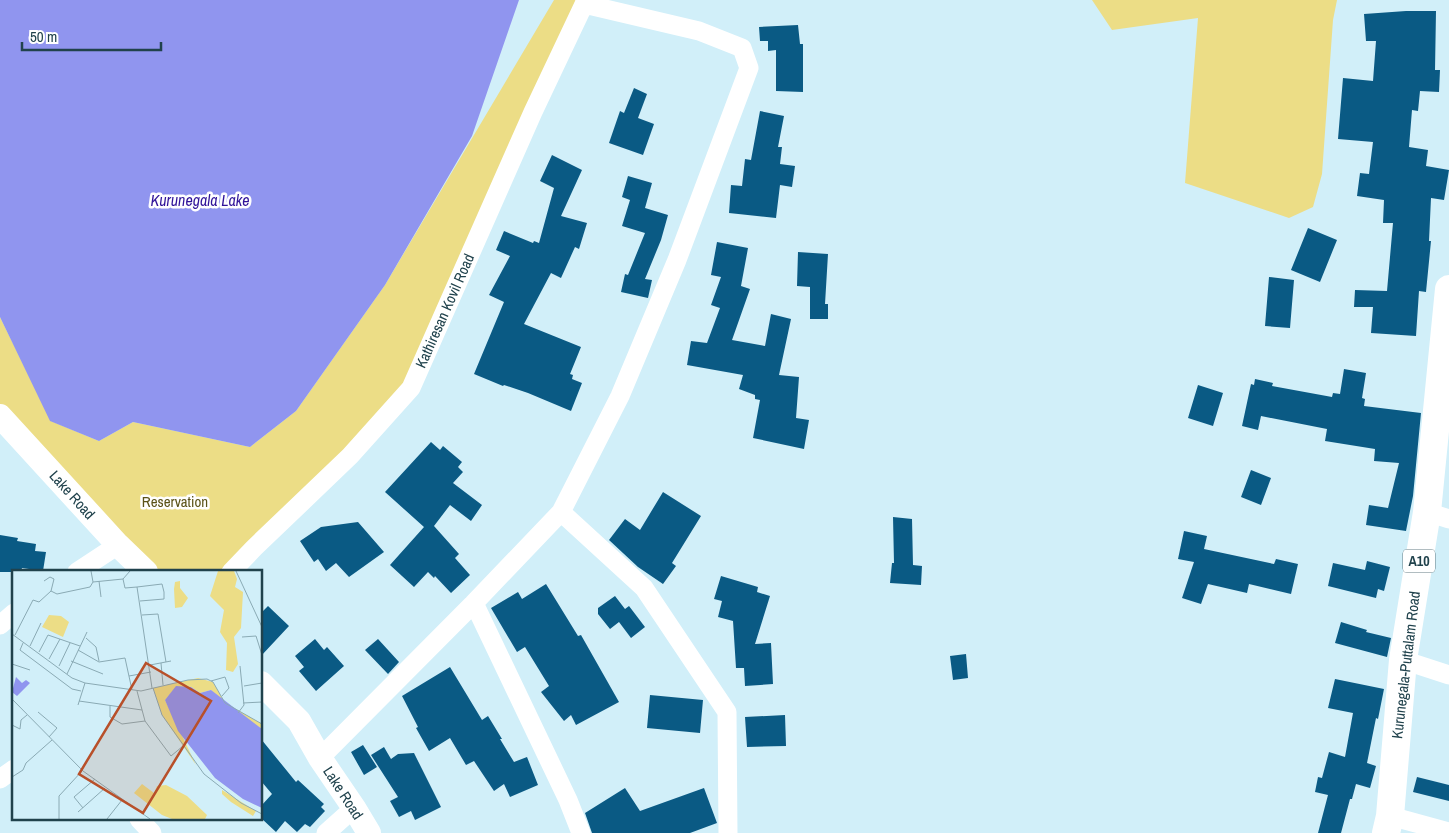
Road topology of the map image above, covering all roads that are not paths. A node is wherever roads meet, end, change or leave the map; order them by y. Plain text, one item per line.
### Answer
1 (585, 2) edge
2 (1449, 289) edge
3 (0, 416) edge
4 (561, 512) junction
5 (1438, 516) edge
6 (118, 545) junction
7 (80, 570) edge
8 (144, 570) edge
9 (233, 570) edge
10 (474, 604) junction
11 (12, 615) edge
12 (0, 625) edge
13 (1403, 660) junction
14 (1449, 675) edge
15 (262, 684) edge
16 (320, 758) junction
17 (12, 771) edge
18 (0, 780) edge
19 (354, 808) junction
20 (140, 820) edge
21 (1388, 824) edge
22 (1449, 832) edge
23 (152, 833) edge
24 (326, 833) edge
25 (369, 833) edge
26 (581, 833) edge
27 (728, 833) edge

1 - 4 street
1 - 9 street, Kathiresan Kovil Road
2 - 5 highway, Kurunegala-Puttalam Road / A10
3 - 6 main road, Lake Road
4 - 10 street
4 - 27 street
5 - 13 highway, Kurunegala-Puttalam Road / A10
6 - 7 street
6 - 8 main road, Lake Road
10 - 16 street
10 - 26 street
11 - 12 street
13 - 14 street
13 - 21 highway, Kurunegala-Puttalam Road / A10
15 - 16 main road, Lake Road
16 - 19 main road, Lake Road
17 - 18 street
19 - 24 street
19 - 25 main road, Lake Road
20 - 23 street
21 - 22 street

